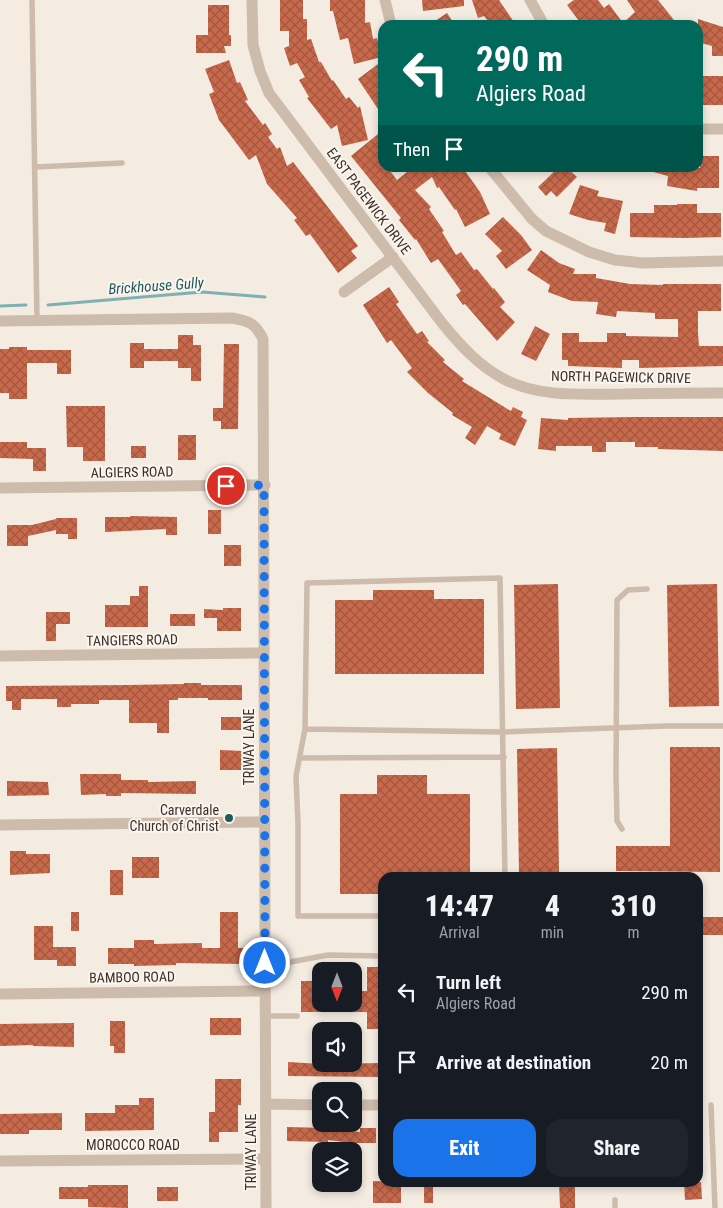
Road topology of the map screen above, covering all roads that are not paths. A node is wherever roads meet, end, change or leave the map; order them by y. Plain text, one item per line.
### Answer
1 (32, 0) edge
2 (252, 0) edge
3 (385, 0) edge
4 (530, 0) edge
5 (389, 20) edge
6 (541, 20) edge
7 (703, 129) edge
8 (723, 129) edge
9 (122, 163) dead end
10 (34, 167) junction
11 (493, 172) edge
12 (393, 257) junction
13 (723, 262) edge
14 (344, 292) dead end
15 (37, 320) junction
16 (0, 321) edge
17 (519, 385) joint
18 (723, 393) edge
19 (264, 485) junction
20 (0, 488) edge
21 (647, 589) dead end
22 (264, 653) junction
23 (0, 656) edge
24 (723, 726) edge
25 (615, 727) junction
26 (305, 729) junction
27 (503, 732) junction
28 (504, 757) junction
29 (300, 758) junction
30 (264, 822) junction
31 (0, 825) edge
32 (622, 829) dead end
33 (505, 872) edge
34 (378, 916) edge
35 (378, 956) edge
36 (265, 963) junction
37 (265, 991) junction
38 (0, 994) edge
39 (265, 1016) junction
40 (297, 1016) dead end
41 (266, 1104) junction
42 (312, 1105) edge
43 (362, 1105) edge
44 (378, 1105) edge
45 (711, 1105) dead end
46 (266, 1159) junction
47 (0, 1161) edge
48 (615, 1200) dead end
49 (266, 1208) edge
50 (615, 1208) edge
51 (715, 1208) edge

1 - 10 lane
2 - 12 street, EAST PAGEWICK DRIVE
3 - 5 street
4 - 6 street
7 - 8 street
9 - 10 lane
10 - 15 lane
11 - 13 street
12 - 14 street
12 - 17 street, EAST PAGEWICK DRIVE
15 - 16 street, TRIWAY LANE
15 - 19 street, TRIWAY LANE
17 - 18 street, NORTH PAGEWICK DRIVE
19 - 20 street, ALGIERS ROAD
19 - 22 street, TRIWAY LANE
21 - 25 lane
22 - 23 street, TANGIERS ROAD
22 - 30 street, TRIWAY LANE
24 - 25 lane
25 - 27 lane
25 - 32 lane
26 - 27 lane
26 - 27 lane
26 - 29 lane
27 - 28 lane
28 - 29 lane
28 - 33 lane
29 - 34 lane
30 - 31 street
30 - 36 street, TRIWAY LANE
35 - 36 lane
36 - 37 street, TRIWAY LANE
37 - 38 street, BAMBOO ROAD
37 - 39 street, TRIWAY LANE
39 - 40 lane
39 - 41 street, TRIWAY LANE
41 - 42 street
41 - 46 street, TRIWAY LANE
43 - 44 street
45 - 51 lane
46 - 47 street, MOROCCO ROAD
46 - 49 street, TRIWAY LANE
48 - 50 lane

